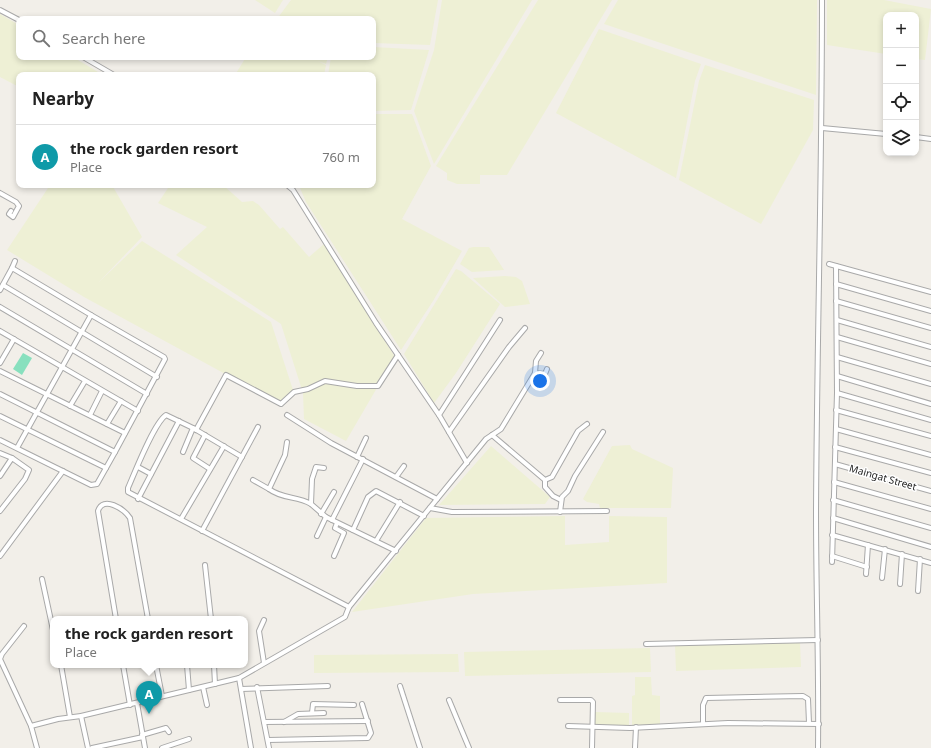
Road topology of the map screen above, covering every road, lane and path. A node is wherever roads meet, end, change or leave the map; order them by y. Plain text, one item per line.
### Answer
1 (822, 0) edge
2 (0, 10) edge
3 (16, 18) edge
4 (88, 60) edge
5 (109, 72) edge
6 (822, 128) junction
7 (883, 134) edge
8 (919, 137) edge
9 (931, 139) edge
10 (291, 188) edge
11 (0, 193) edge
12 (11, 210) dead end
13 (15, 261) dead end
14 (829, 264) dead end
15 (836, 266) junction
16 (12, 268) junction
17 (836, 284) junction
18 (3, 285) junction
19 (0, 290) edge
20 (931, 292) edge
21 (836, 301) junction
22 (0, 307) edge
23 (931, 310) edge
24 (91, 314) junction
25 (500, 320) dead end
26 (836, 320) junction
27 (524, 328) dead end
28 (931, 328) edge
29 (0, 331) edge
30 (82, 331) junction
31 (836, 337) junction
32 (14, 339) junction
33 (931, 347) edge
34 (72, 350) junction
35 (541, 353) dead end
36 (398, 355) junction
37 (837, 357) junction
38 (0, 363) edge
39 (931, 364) edge
40 (63, 367) junction
41 (547, 369) dead end
42 (0, 371) edge
43 (535, 373) junction
44 (837, 376) junction
45 (157, 377) junction
46 (85, 381) junction
47 (931, 384) edge
48 (102, 391) junction
49 (837, 393) junction
50 (0, 394) edge
51 (47, 394) junction
52 (147, 394) junction
53 (121, 401) junction
54 (931, 404) edge
55 (70, 406) junction
56 (836, 410) junction
57 (138, 411) junction
58 (37, 412) junction
59 (90, 415) junction
60 (287, 415) dead end
61 (439, 415) junction
62 (0, 416) edge
63 (931, 420) edge
64 (179, 421) junction
65 (107, 424) junction
66 (587, 424) dead end
67 (258, 427) dead end
68 (26, 429) junction
69 (195, 429) junction
70 (836, 429) junction
71 (449, 432) junction
72 (603, 432) dead end
73 (125, 433) junction
74 (492, 435) junction
75 (206, 436) junction
76 (931, 436) edge
77 (366, 438) dead end
78 (0, 440) edge
79 (287, 442) dead end
80 (224, 446) junction
81 (835, 447) junction
82 (17, 448) junction
83 (115, 452) junction
84 (183, 452) dead end
85 (0, 453) edge
86 (931, 456) edge
87 (242, 457) junction
88 (357, 457) junction
89 (12, 458) junction
90 (363, 459) junction
91 (467, 463) junction
92 (834, 464) junction
93 (404, 466) dead end
94 (138, 467) junction
95 (106, 468) junction
96 (324, 468) dead end
97 (210, 469) junction
98 (63, 471) junction
99 (931, 473) edge
100 (151, 474) junction
101 (0, 475) edge
102 (396, 477) junction
103 (253, 480) dead end
104 (545, 480) junction
105 (834, 482) junction
106 (269, 489) junction
107 (931, 491) edge
108 (334, 492) dead end
109 (138, 499) junction
110 (437, 499) junction
111 (561, 500) junction
112 (833, 500) junction
113 (400, 502) junction
114 (311, 504) junction
115 (430, 508) junction
116 (931, 509) edge
117 (0, 511) edge
118 (607, 511) dead end
119 (560, 512) junction
120 (321, 514) junction
121 (424, 516) junction
122 (326, 517) junction
123 (833, 518) junction
124 (181, 519) junction
125 (332, 520) junction
126 (338, 523) junction
127 (931, 528) edge
128 (353, 530) junction
129 (202, 531) junction
130 (832, 535) junction
131 (317, 536) dead end
132 (376, 541) junction
133 (868, 545) junction
134 (931, 547) edge
135 (885, 550) junction
136 (396, 551) junction
137 (902, 554) junction
138 (0, 556) edge
139 (334, 556) dead end
140 (832, 556) junction
141 (920, 559) junction
142 (832, 562) dead end
143 (931, 562) edge
144 (205, 565) dead end
145 (867, 567) junction
146 (866, 574) dead end
147 (882, 578) dead end
148 (42, 579) dead end
149 (900, 584) dead end
150 (918, 591) dead end
151 (349, 607) junction
152 (50, 616) edge
153 (115, 616) edge
154 (147, 616) edge
155 (212, 616) edge
156 (264, 620) dead end
157 (24, 626) dead end
158 (818, 640) junction
159 (646, 644) dead end
160 (264, 663) junction
161 (62, 668) edge
162 (124, 668) edge
163 (157, 668) edge
164 (187, 668) edge
165 (214, 668) edge
166 (239, 678) junction
167 (215, 684) junction
168 (328, 686) dead end
169 (400, 686) dead end
170 (203, 687) junction
171 (257, 687) junction
172 (240, 689) junction
173 (189, 690) junction
174 (162, 696) junction
175 (449, 700) dead end
176 (560, 700) dead end
177 (137, 703) junction
178 (362, 704) dead end
179 (130, 705) junction
180 (207, 705) dead end
181 (354, 705) dead end
182 (312, 713) junction
183 (324, 713) dead end
184 (81, 716) junction
185 (70, 717) junction
186 (368, 721) junction
187 (264, 722) junction
188 (284, 722) junction
189 (809, 723) junction
190 (703, 724) junction
191 (818, 724) junction
192 (31, 726) junction
193 (568, 726) dead end
194 (593, 727) junction
195 (636, 728) junction
196 (169, 732) dead end
197 (143, 736) junction
198 (189, 739) dead end
199 (268, 740) junction
200 (37, 748) edge
201 (88, 748) edge
202 (92, 748) edge
203 (145, 748) edge
204 (162, 748) edge
205 (251, 748) edge
206 (269, 748) edge
207 (420, 748) edge
208 (469, 748) edge
209 (592, 748) edge
210 (635, 748) edge
211 (818, 748) edge

1 - 6 street
2 - 3 street
4 - 5 street
6 - 7 street
6 - 158 street
8 - 9 street
10 - 36 street
11 - 12 street
13 - 16 street
14 - 15 street
15 - 17 street
15 - 20 street
16 - 18 street
16 - 24 street
17 - 21 street
17 - 23 street
18 - 19 street
18 - 30 street
21 - 26 street
21 - 28 street
22 - 34 street
24 - 30 street
24 - 45 street
25 - 61 street
26 - 31 street
26 - 33 street
27 - 71 street
29 - 32 street
30 - 34 street
30 - 45 street
31 - 37 street
31 - 39 street
32 - 38 street
32 - 40 street
34 - 40 street
34 - 52 street
35 - 43 street
36 - 61 street
36 - 69 street
37 - 44 street
37 - 47 street
40 - 46 street
40 - 51 street
41 - 43 street
42 - 51 street
43 - 74 street
44 - 49 street
44 - 54 street
45 - 52 street
46 - 48 street
46 - 55 street
48 - 53 street
48 - 59 street
49 - 56 street
49 - 63 street
50 - 58 street
51 - 55 street
51 - 58 street
52 - 57 street
53 - 57 street
53 - 65 street
55 - 59 street
56 - 70 street
56 - 76 street
57 - 73 street
58 - 68 street
58 - 83 street
59 - 65 street
60 - 88 street
61 - 71 street
62 - 68 street
64 - 69 street
64 - 94 street
64 - 100 street
65 - 73 street
66 - 104 street
67 - 87 street
68 - 82 street
68 - 95 street
69 - 75 street
69 - 84 street
70 - 81 street
70 - 86 street
71 - 91 street
72 - 111 street
73 - 83 street
74 - 91 street
74 - 104 street
75 - 80 street
75 - 97 street
77 - 88 street
78 - 82 street
79 - 106 street
80 - 87 street
80 - 97 street
81 - 92 street
81 - 99 street
82 - 98 street
83 - 95 street
85 - 89 street
87 - 129 street
88 - 90 street
89 - 101 street
89 - 117 street
90 - 102 street
90 - 125 street
91 - 110 street
92 - 105 street
92 - 107 street, Maingat Street
93 - 102 street
94 - 100 street
94 - 109 street
95 - 98 street
96 - 114 street
97 - 124 street
98 - 138 street
100 - 109 street
102 - 110 street
103 - 106 street
104 - 111 street
105 - 112 street
105 - 116 street
106 - 114 street
108 - 120 street
109 - 124 street
110 - 115 street
111 - 119 street
112 - 123 street
112 - 127 street
113 - 121 street
113 - 128 street
113 - 132 street
114 - 120 street
115 - 119 street
115 - 121 street
118 - 119 street
120 - 122 street
121 - 136 street
122 - 125 street
122 - 131 street
123 - 130 street
123 - 134 street
124 - 129 street
125 - 126 street
126 - 128 street
126 - 139 street
128 - 132 street
129 - 151 street
130 - 133 street
130 - 140 street
132 - 136 street
133 - 135 street
133 - 145 street
135 - 137 street
135 - 147 street
136 - 151 street
137 - 141 street
137 - 149 street
140 - 142 street
140 - 145 street
141 - 143 street
141 - 150 street
144 - 155 street
145 - 146 street
148 - 152 street
151 - 160 street
153 - 154 street
156 - 160 street
157 - 192 street
158 - 159 street
158 - 191 street
160 - 166 street
161 - 185 street
162 - 179 street
163 - 174 street
164 - 173 street
165 - 167 street
166 - 167 street
166 - 172 street
167 - 170 street
168 - 171 street
169 - 207 street
170 - 173 street
170 - 180 street
171 - 172 street
171 - 187 street
172 - 205 street
173 - 174 street
174 - 177 street
175 - 208 street
176 - 194 street
177 - 179 street
177 - 197 street
178 - 186 street
179 - 184 street
181 - 182 street
182 - 183 street
182 - 188 street
184 - 185 street
184 - 201 street
185 - 192 street
186 - 188 street
186 - 199 street
187 - 188 street
187 - 199 street
189 - 190 street
189 - 190 street
189 - 191 street
190 - 195 street
191 - 211 street
192 - 200 street
193 - 194 street
194 - 195 street
194 - 209 street
195 - 210 street
196 - 197 street
197 - 202 street
197 - 203 street
198 - 204 street
199 - 206 street

